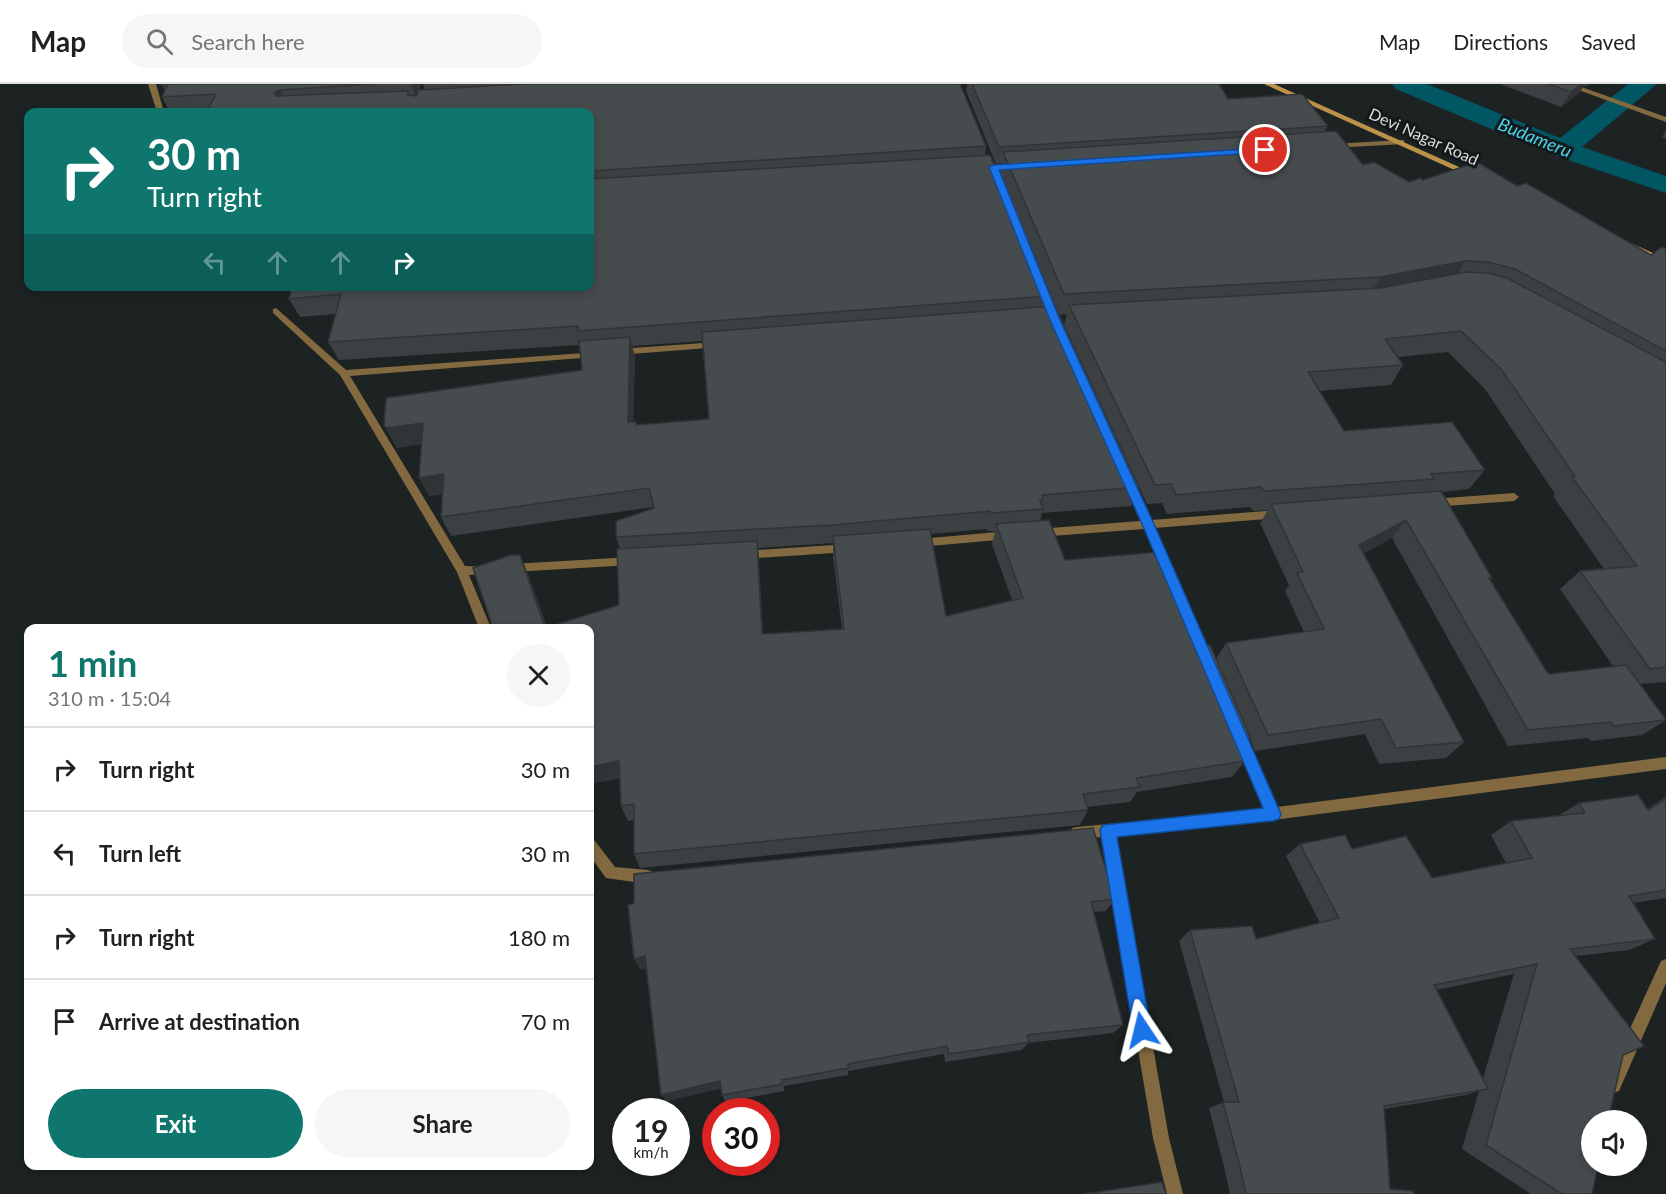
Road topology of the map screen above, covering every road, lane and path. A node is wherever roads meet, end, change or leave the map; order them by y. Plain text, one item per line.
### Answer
1 (152, 84) edge
2 (1268, 84) edge
3 (1566, 84) edge
4 (160, 108) edge
5 (1666, 120) edge
6 (1401, 142) junction
7 (1320, 147) edge
8 (1486, 180) edge
9 (1624, 242) edge
10 (1666, 262) edge
11 (276, 311) dead end
12 (723, 345) edge
13 (344, 373) junction
14 (1124, 470) edge
15 (1514, 497) dead end
16 (1420, 504) edge
17 (1290, 514) edge
18 (1148, 524) junction
19 (905, 544) edge
20 (859, 547) edge
21 (731, 556) edge
22 (650, 560) edge
23 (462, 571) junction
24 (483, 624) edge
25 (1213, 674) edge
26 (1232, 717) edge
27 (1666, 763) edge
28 (1273, 814) junction
29 (1108, 830) junction
30 (1068, 834) edge
31 (594, 851) edge
32 (665, 875) edge
33 (1666, 966) edge
34 (1608, 1102) edge
35 (1175, 1194) edge

1 - 4 street
2 - 6 street, Devi Nagar Road
3 - 5 street
6 - 7 street
6 - 8 street, Devi Nagar Road
9 - 10 street
11 - 13 street
12 - 13 street
13 - 23 street
14 - 18 street
15 - 16 street
17 - 18 street
18 - 19 street
18 - 25 street
20 - 21 street
22 - 23 street
23 - 24 street
26 - 28 street
27 - 28 street
28 - 29 street
29 - 30 street
29 - 35 street
31 - 32 street
33 - 34 street

